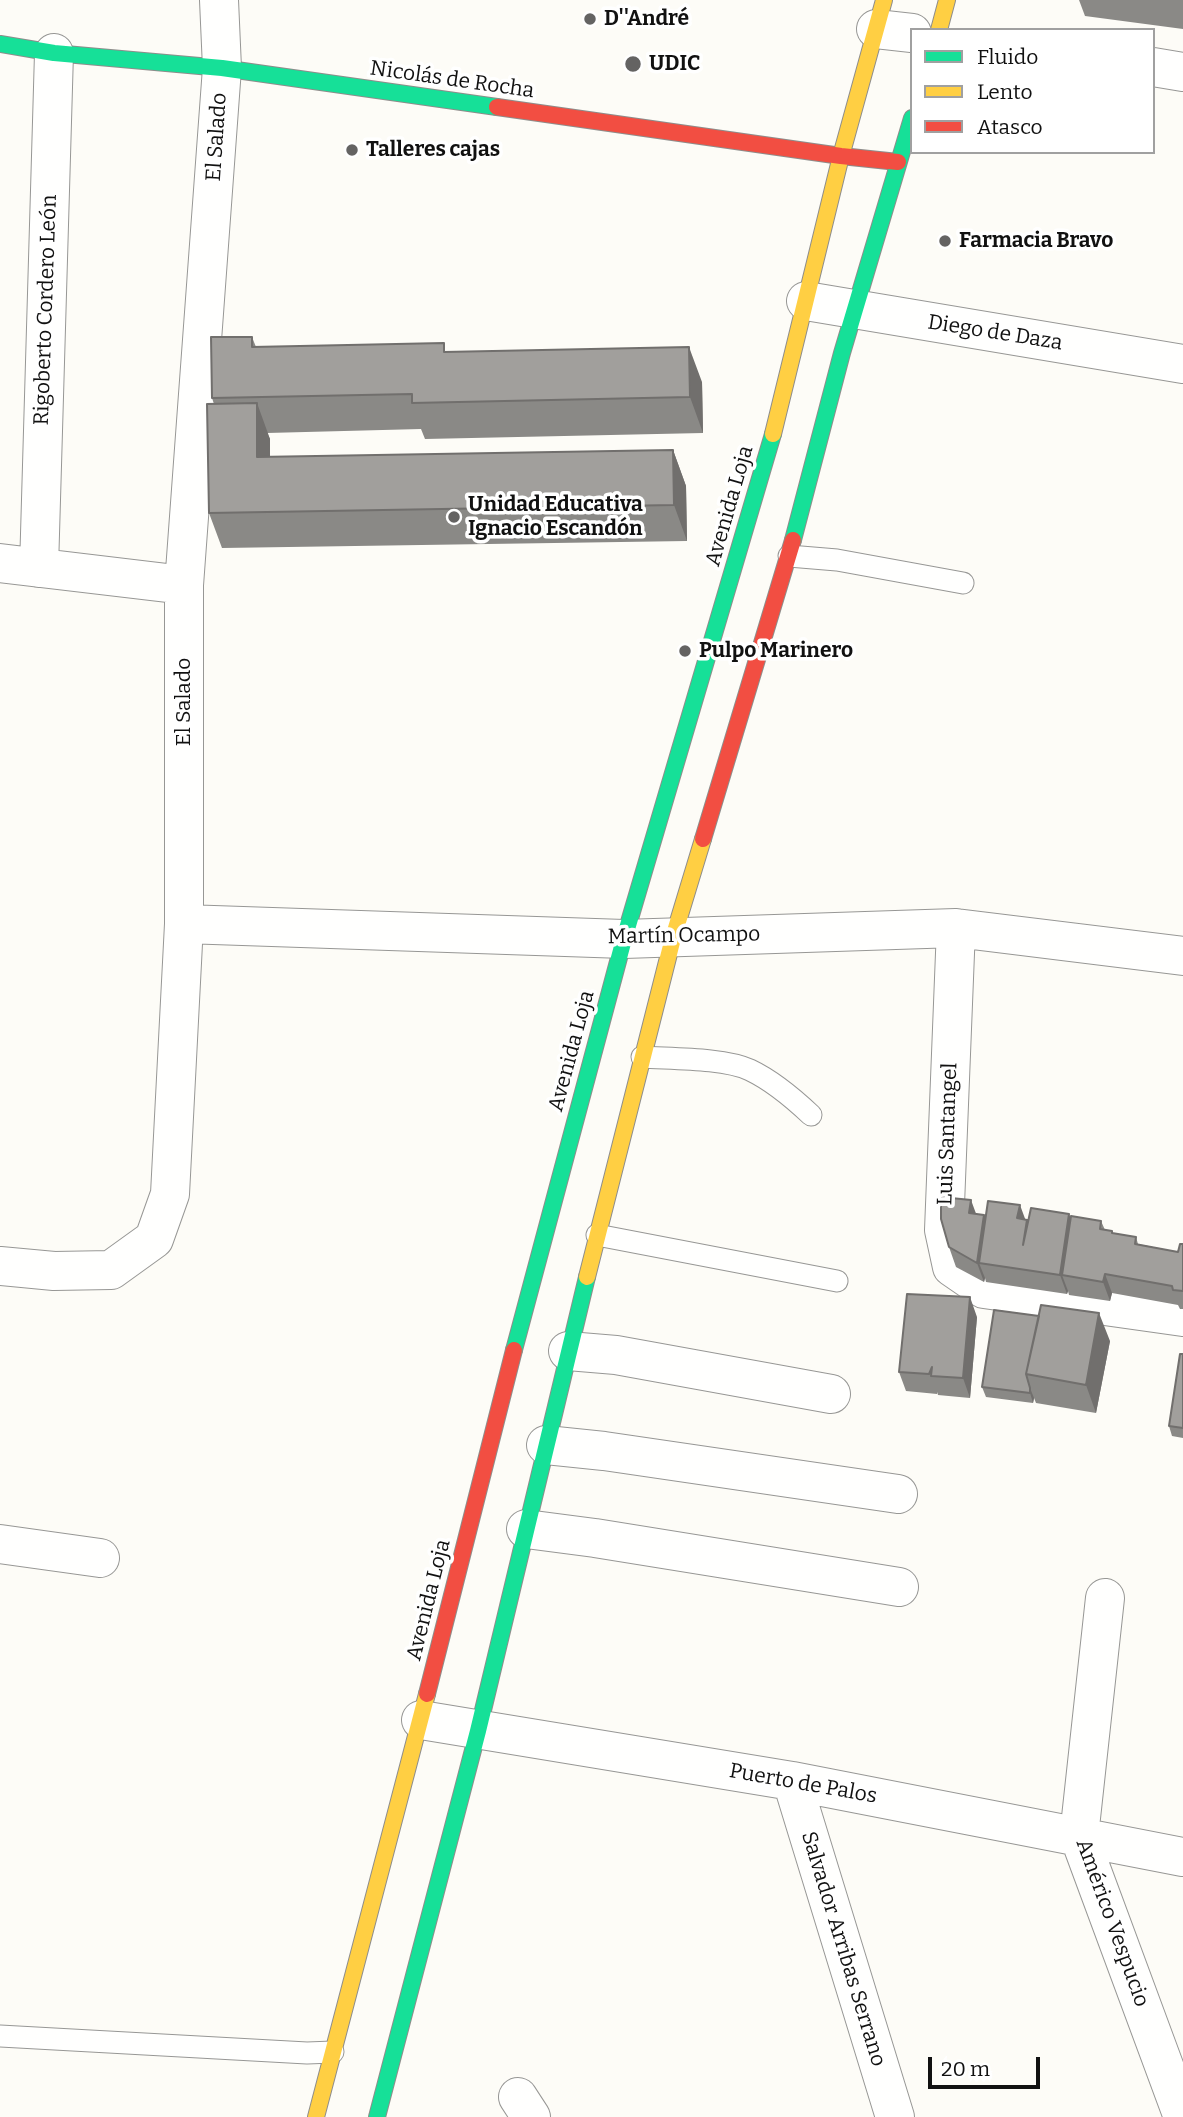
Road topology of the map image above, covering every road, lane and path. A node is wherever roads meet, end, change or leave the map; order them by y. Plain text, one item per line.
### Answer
1 (219, 0) edge
2 (947, 0) edge
3 (891, 21) edge
4 (940, 28) edge
5 (0, 44) edge
6 (54, 53) junction
7 (1155, 67) edge
8 (222, 68) junction
9 (1183, 72) edge
10 (910, 124) edge
11 (841, 156) junction
12 (898, 162) junction
13 (806, 301) junction
14 (855, 309) junction
15 (1183, 364) edge
16 (789, 556) junction
17 (0, 563) edge
18 (39, 568) junction
19 (963, 583) dead end
20 (184, 584) junction
21 (184, 924) junction
22 (956, 928) junction
23 (673, 938) junction
24 (624, 939) junction
25 (1183, 956) edge
26 (642, 1057) junction
27 (811, 1115) dead end
28 (597, 1235) junction
29 (0, 1266) edge
30 (837, 1281) dead end
31 (1183, 1317) edge
32 (568, 1351) junction
33 (831, 1394) dead end
34 (546, 1445) junction
35 (898, 1494) dead end
36 (526, 1530) junction
37 (0, 1544) edge
38 (100, 1558) dead end
39 (899, 1587) dead end
40 (1105, 1598) dead end
41 (421, 1720) junction
42 (478, 1731) junction
43 (792, 1781) junction
44 (1079, 1836) junction
45 (1183, 1857) edge
46 (0, 2036) edge
47 (334, 2052) junction
48 (316, 2117) edge
49 (377, 2117) edge
50 (895, 2117) edge
51 (1183, 2117) edge

1 - 8 street, El Salado
2 - 4 main road
3 - 11 main road, Avenida Loja
5 - 6 main road, Nicolás de Rocha
6 - 8 main road, Nicolás de Rocha
6 - 18 street, Rigoberto Cordero León
7 - 9 street
8 - 11 main road, Nicolás de Rocha
8 - 20 street, El Salado
10 - 12 main road
11 - 12 main road, Nicolás de Rocha
11 - 13 main road, Avenida Loja
12 - 14 main road
13 - 14 street, Diego de Daza
13 - 24 main road, Avenida Loja
14 - 15 street, Diego de Daza
14 - 16 main road
16 - 19 lane
16 - 23 main road
17 - 18 street
18 - 20 street
20 - 21 street, El Salado
21 - 24 street, Martín Ocampo
21 - 29 street, El Salado
22 - 23 street, Martín Ocampo
22 - 25 street, Martín Ocampo
22 - 31 street, Luis Santangel
23 - 24 street, Martín Ocampo
23 - 26 main road
24 - 41 main road, Avenida Loja
26 - 27 lane
26 - 28 main road
28 - 30 lane
28 - 32 main road
32 - 33 street
32 - 34 main road
34 - 35 street
34 - 36 main road
36 - 39 street
36 - 42 main road
37 - 38 street
40 - 44 street, Américo Vespucio
41 - 42 street, Puerto de Palos
41 - 47 main road, Avenida Loja
42 - 43 street, Puerto de Palos
42 - 49 main road
43 - 44 street, Puerto de Palos
43 - 50 street, Salvador Arribas Serrano
44 - 45 street, Puerto de Palos
44 - 51 street, Américo Vespucio
46 - 47 lane
47 - 48 main road, Avenida Loja

